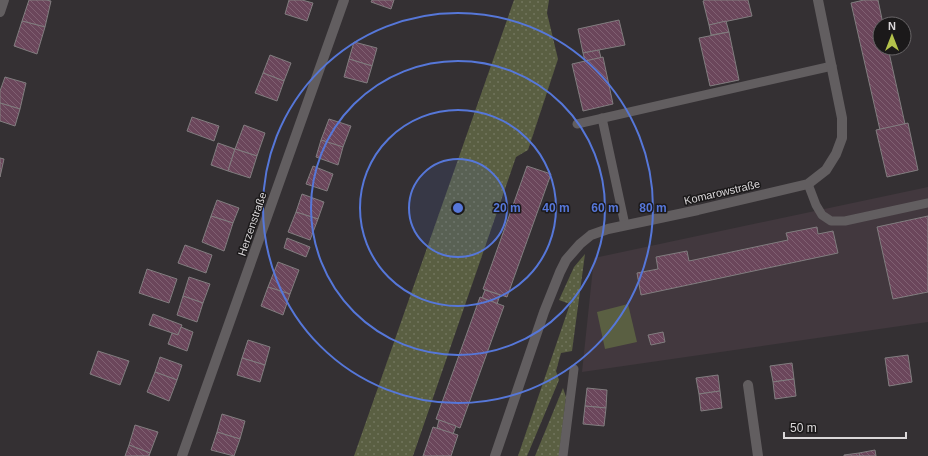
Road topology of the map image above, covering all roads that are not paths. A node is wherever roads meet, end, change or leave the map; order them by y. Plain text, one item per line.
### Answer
1 (4, 0) edge
2 (344, 0) edge
3 (818, 0) edge
4 (0, 12) edge
5 (832, 66) junction
6 (602, 118) junction
7 (577, 124) dead end
8 (808, 184) junction
9 (928, 203) edge
10 (625, 225) junction
11 (574, 369) dead end
12 (748, 385) dead end
13 (182, 456) edge
14 (495, 456) edge
15 (563, 456) edge
16 (758, 456) edge

1 - 4 street
2 - 13 street, Herzenstraße
3 - 5 street, Komarowstraße
5 - 6 lane
5 - 8 street, Komarowstraße
6 - 7 lane
6 - 10 lane
8 - 9 lane
8 - 10 street, Komarowstraße
10 - 14 street, Komarowstraße
11 - 15 lane
12 - 16 street

